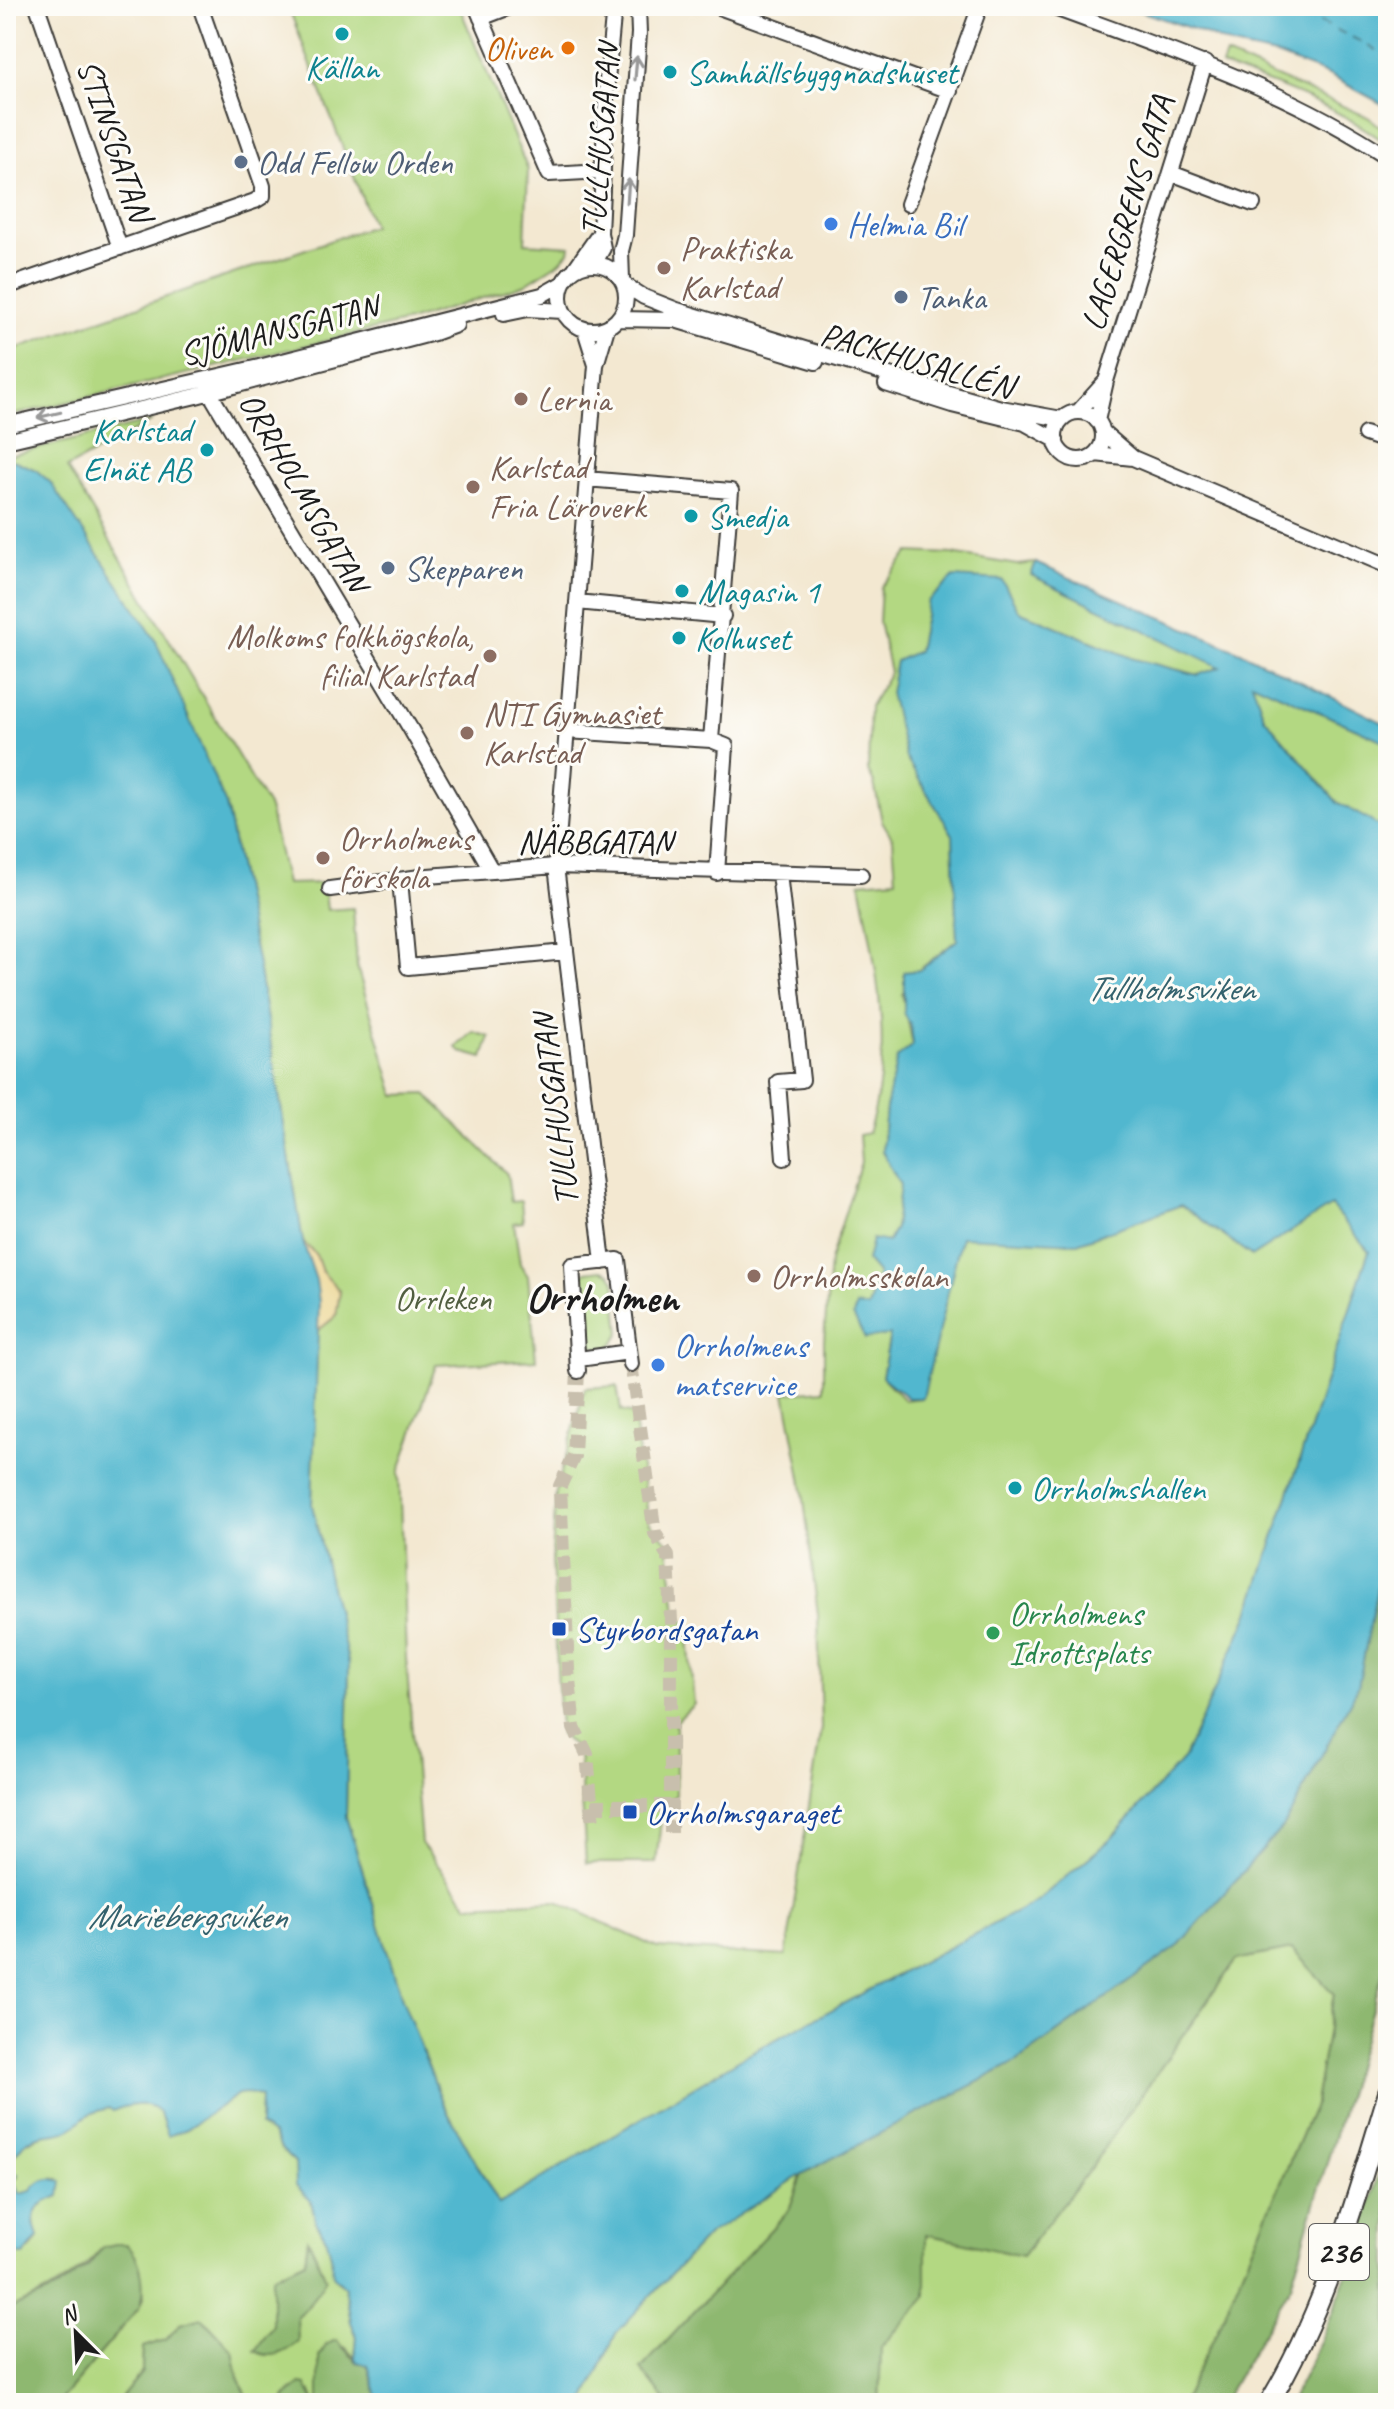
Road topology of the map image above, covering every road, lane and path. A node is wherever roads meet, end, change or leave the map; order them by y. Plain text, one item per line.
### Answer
1 (37, 6) edge
2 (200, 6) edge
3 (512, 6) edge
4 (614, 6) edge
5 (638, 6) edge
6 (716, 6) edge
7 (980, 6) edge
8 (1049, 6) edge
9 (479, 12) edge
10 (1205, 63) junction
11 (950, 91) junction
12 (1388, 157) edge
13 (603, 171) junction
14 (1171, 173) junction
15 (908, 204) dead end
16 (1253, 204) dead end
17 (600, 233) junction
18 (120, 248) junction
19 (594, 264) junction
20 (574, 270) junction
21 (563, 283) junction
22 (6, 287) edge
23 (624, 287) junction
24 (565, 315) junction
25 (613, 323) junction
26 (585, 330) junction
27 (596, 365) junction
28 (1106, 381) junction
29 (212, 392) junction
30 (1078, 412) junction
31 (1062, 419) junction
32 (7, 423) edge
33 (1100, 426) junction
34 (1365, 434) dead end
35 (1056, 440) junction
36 (6, 441) edge
37 (1388, 442) edge
38 (1095, 454) junction
39 (1133, 458) junction
40 (586, 479) junction
41 (1388, 566) edge
42 (577, 602) junction
43 (723, 616) junction
44 (566, 731) junction
45 (711, 740) junction
46 (556, 866) junction
47 (492, 871) junction
48 (717, 873) junction
49 (779, 873) junction
50 (861, 875) dead end
51 (400, 880) junction
52 (330, 889) dead end
53 (566, 952) junction
54 (784, 1158) dead end
55 (603, 1262) junction
56 (1388, 2093) edge
57 (1269, 2403) edge

1 - 18 street, STINSGATAN
2 - 18 street
3 - 9 street
4 - 13 street, TULLHUSGATAN
23 -> 5 street, TULLHUSGATAN
6 - 11 street
7 - 11 street
8 - 10 street
9 - 13 street
10 - 12 street
10 - 14 street, LAGERGRENS GATA
11 - 15 street
13 - 17 street, TULLHUSGATAN
14 - 16 street
14 - 28 street, LAGERGRENS GATA
17 - 19 street, TULLHUSGATAN
17 - 20 street, TULLHUSGATAN
18 - 22 street
19 - 20 street
19 - 23 street
20 - 21 street
21 - 24 street
21 -> 32 street, SJÖMANSGATAN
23 - 25 street
23 - 31 street, PACKHUSALLÉN
24 - 26 street
24 - 29 street, SJÖMANSGATAN
25 - 26 street
25 - 27 street, TULLHUSGATAN
25 - 35 street, PACKHUSALLÉN
26 - 27 street, TULLHUSGATAN
27 - 40 street, TULLHUSGATAN
28 - 30 street, LAGERGRENS GATA
28 - 33 street, LAGERGRENS GATA
29 - 36 street, SJÖMANSGATAN
29 - 47 street, ORRHOLMSGATAN
30 - 31 street
30 - 33 street
31 - 35 street
33 - 38 street
33 - 39 street
34 - 37 street
35 - 38 street
38 - 39 street
39 - 41 street
40 - 42 street, TULLHUSGATAN
40 - 43 street
42 - 43 street
42 - 44 street, TULLHUSGATAN
43 - 45 street
44 - 45 street
44 - 46 street, TULLHUSGATAN
45 - 48 street
46 - 47 street, NÄBBGATAN
46 - 48 street, NÄBBGATAN
46 - 53 street, TULLHUSGATAN
47 - 51 street, NÄBBGATAN
48 - 49 street, NÄBBGATAN
49 - 50 street, NÄBBGATAN
49 - 54 street
51 - 52 street, NÄBBGATAN
51 - 53 street
53 - 55 street, TULLHUSGATAN
55 - 55 street
56 - 57 main road, 236

